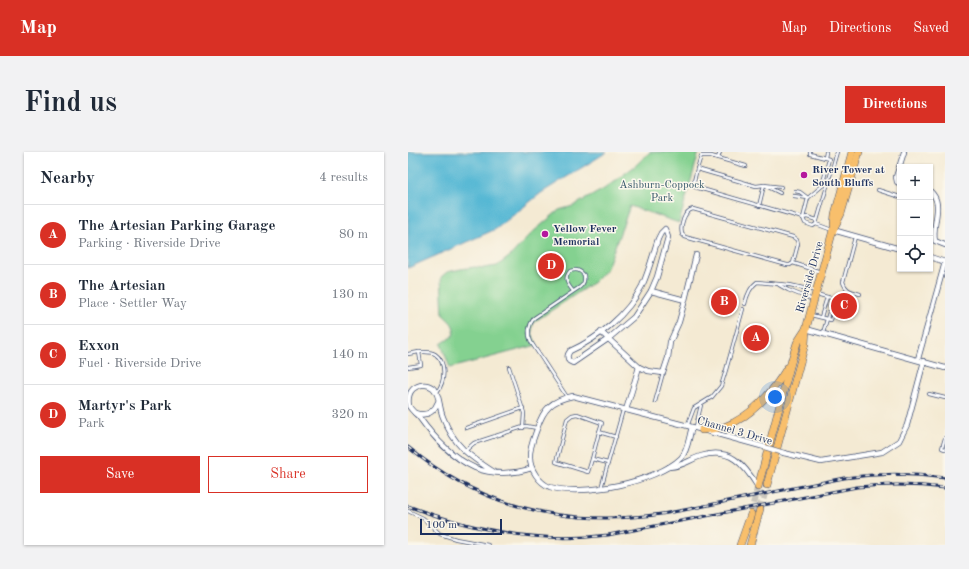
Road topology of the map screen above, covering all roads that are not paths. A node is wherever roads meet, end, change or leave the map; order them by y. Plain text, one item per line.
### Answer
1 (720, 152) edge
2 (810, 152) edge
3 (826, 152) edge
4 (837, 152) edge
5 (904, 152) edge
6 (858, 153) edge
7 (718, 158) junction
8 (825, 158) junction
9 (900, 164) edge
10 (746, 166) dead end
11 (697, 169) junction
12 (764, 185) junction
13 (781, 187) dead end
14 (878, 190) dead end
15 (795, 191) dead end
16 (780, 193) dead end
17 (933, 194) edge
18 (794, 196) dead end
19 (897, 196) edge
20 (808, 198) junction
21 (759, 206) junction
22 (803, 218) junction
23 (817, 220) junction
24 (816, 224) junction
25 (834, 230) junction
26 (855, 236) junction
27 (945, 245) edge
28 (897, 248) edge
29 (696, 255) dead end
30 (933, 258) edge
31 (945, 262) edge
32 (793, 263) junction
33 (822, 272) junction
34 (779, 285) junction
35 (573, 291) junction
36 (651, 291) junction
37 (860, 294) dead end
38 (815, 295) junction
39 (827, 297) junction
40 (832, 298) junction
41 (685, 300) junction
42 (745, 304) dead end
43 (830, 306) dead end
44 (834, 307) dead end
45 (743, 309) dead end
46 (829, 312) dead end
47 (833, 313) dead end
48 (810, 314) junction
49 (821, 317) junction
50 (827, 319) junction
51 (806, 329) junction
52 (601, 332) junction
53 (823, 333) junction
54 (608, 339) junction
55 (419, 352) junction
56 (408, 354) edge
57 (792, 359) junction
58 (918, 359) junction
59 (924, 361) junction
60 (408, 366) edge
61 (509, 367) dead end
62 (639, 367) junction
63 (945, 368) edge
64 (663, 373) junction
65 (436, 392) junction
66 (929, 394) dead end
67 (567, 397) junction
68 (945, 398) edge
69 (438, 402) junction
70 (655, 402) dead end
71 (408, 404) edge
72 (701, 405) junction
73 (523, 408) junction
74 (625, 409) junction
75 (415, 413) junction
76 (524, 427) junction
77 (692, 427) junction
78 (466, 428) dead end
79 (537, 428) junction
80 (702, 430) junction
81 (599, 432) junction
82 (616, 437) junction
83 (945, 438) edge
84 (945, 449) edge
85 (465, 452) junction
86 (592, 459) junction
87 (608, 463) junction
88 (667, 467) junction
89 (532, 468) junction
90 (494, 472) junction
91 (767, 485) tunnel mouth
92 (758, 487) joint
93 (601, 488) junction
94 (760, 509) tunnel mouth
95 (408, 511) edge
96 (751, 514) tunnel mouth
97 (488, 545) edge
98 (740, 545) edge
99 (750, 545) edge

1 - 7 lane
2 - 8 lane
3 - 8 lane
4 - 23 lane
5 - 9 street
6 - 25 main road, Riverside Drive
7 - 10 lane
7 - 11 lane
8 - 20 lane
11 - 12 lane
11 - 21 lane
12 - 13 lane
12 - 16 lane
12 - 21 lane
14 - 19 lane
15 - 20 lane
17 - 27 street
18 - 20 lane
20 - 22 lane
21 - 22 lane
22 - 23 lane
22 - 24 lane
23 - 24 lane
24 - 25 lane
25 - 26 street
25 - 33 main road, Riverside Drive
26 - 28 street
26 - 37 lane
29 - 41 street
30 - 31 street
31 - 58 street
32 - 32 lane
32 - 33 lane
33 - 38 main road, Riverside Drive
34 - 38 lane
34 - 38 lane
34 - 42 lane
35 - 35 lane
35 - 67 lane
36 - 41 street
36 - 52 street
36 - 54 street
38 - 39 lane
38 - 48 main road, Riverside Drive
39 - 40 lane
39 - 49 lane
40 - 43 lane
40 - 44 lane
41 - 64 street
45 - 72 lane
46 - 50 lane
47 - 50 lane
48 - 49 lane
48 - 51 main road, Riverside Drive
49 - 50 lane
50 - 53 lane
51 - 53 street
51 - 57 main road, Riverside Drive
51 - 91 main road, Riverside Drive
52 - 54 street
52 - 54 street
53 - 58 street
54 - 62 street
55 - 56 lane
55 - 60 lane
55 - 65 lane
57 - 80 main road
57 - 92 main road, Riverside Drive
58 - 59 street
59 - 63 street
59 - 80 street, Channel 3 Drive, bridge
61 - 73 lane
62 - 64 street
62 - 74 street
64 - 70 lane
65 - 69 street
65 - 71 street
66 - 68 lane
67 - 74 street, Channel 3 Drive
67 - 79 street
69 - 75 street
69 - 85 street
71 - 75 street
72 - 77 lane
72 - 77 lane
73 - 76 lane
73 - 78 lane
74 - 77 street, Channel 3 Drive
74 - 82 lane
75 - 90 street
76 - 79 lane
76 - 85 lane
77 - 80 street, Channel 3 Drive
77 - 88 street
79 - 89 street
81 - 82 lane
81 - 86 lane
81 - 86 lane
82 - 87 lane
83 - 84 lane
85 - 90 street
86 - 87 lane
87 - 93 lane
88 - 92 street
88 - 93 street
89 - 90 street
89 - 93 street
94 - 99 main road
95 - 97 lane
96 - 98 main road

